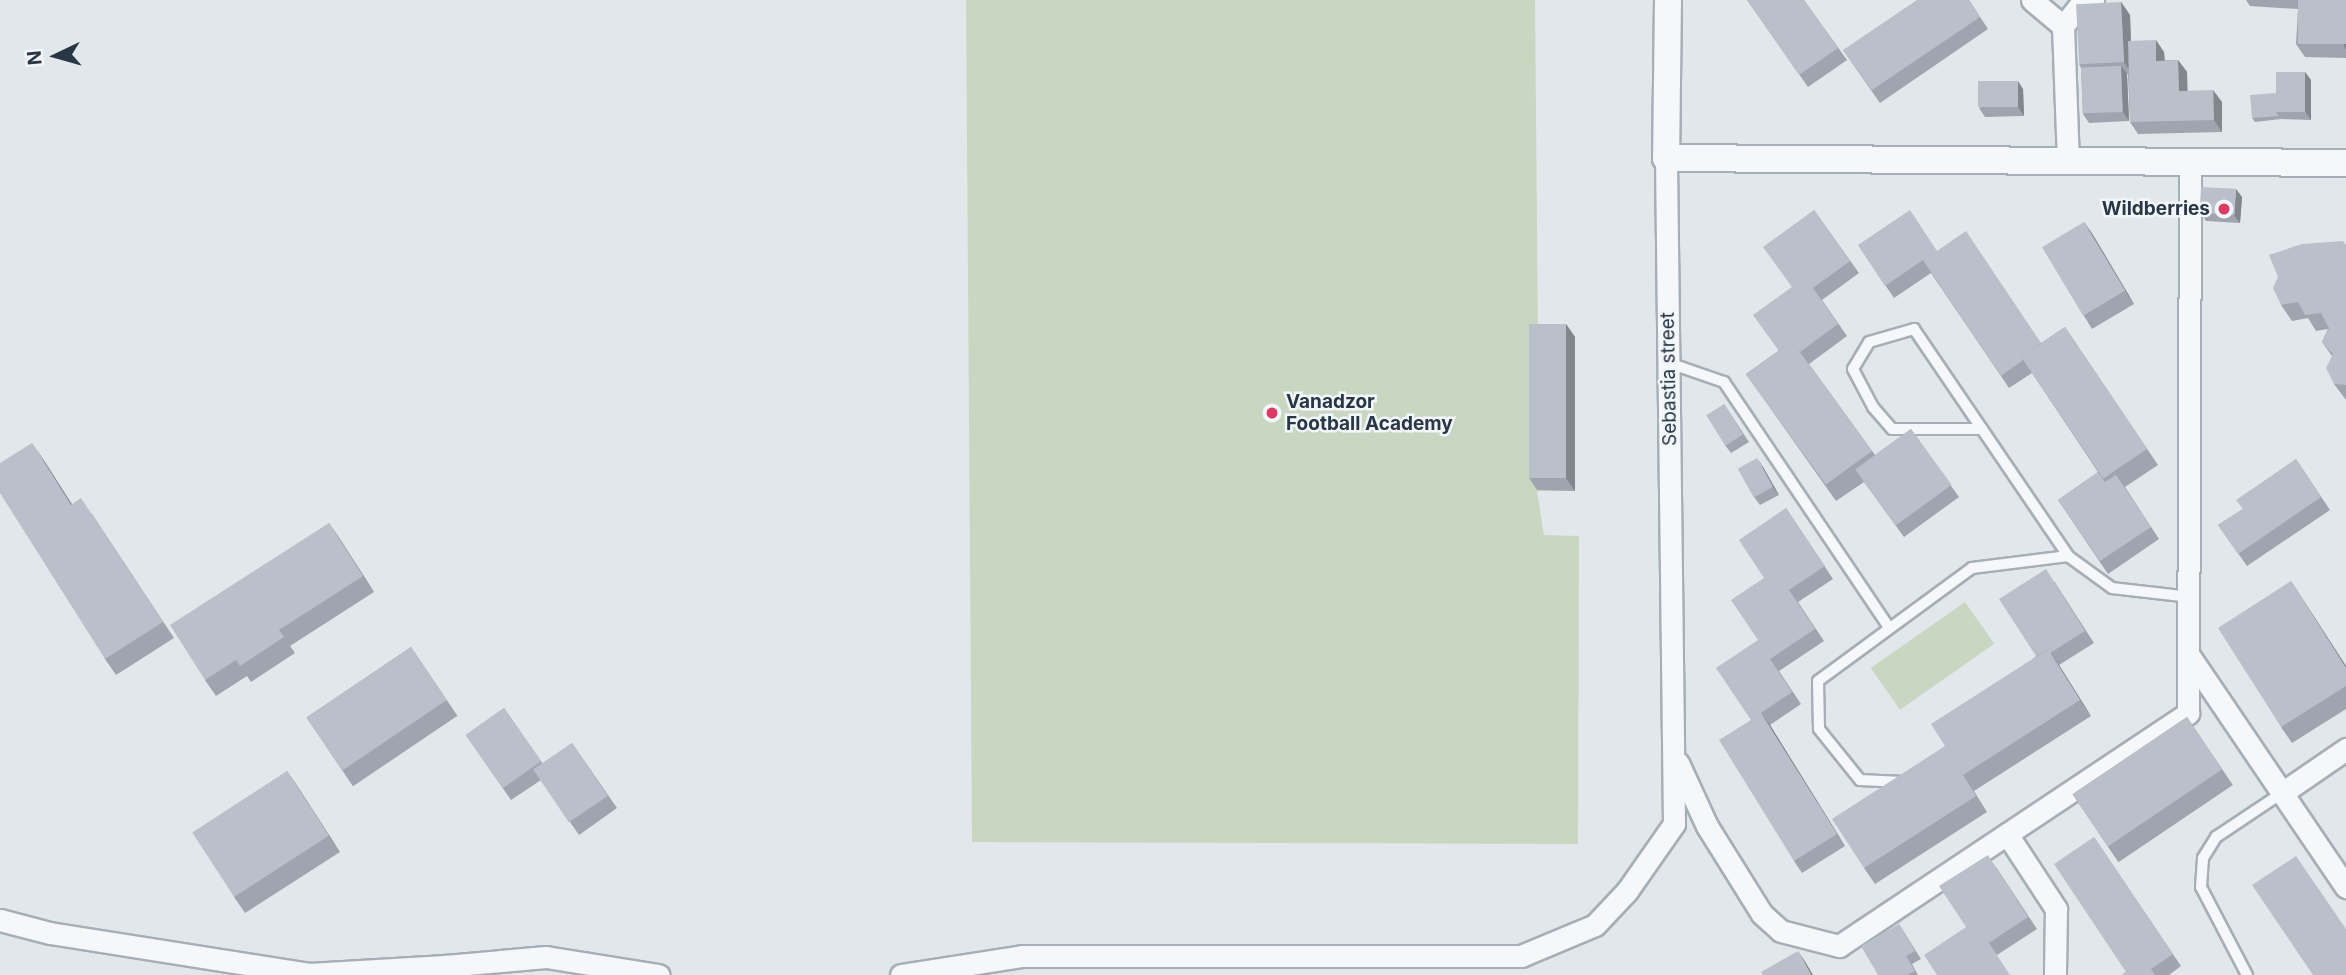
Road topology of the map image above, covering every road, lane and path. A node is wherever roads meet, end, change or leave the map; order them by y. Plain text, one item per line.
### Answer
1 (1668, 0) edge
2 (2032, 0) edge
3 (2084, 2) edge
4 (2063, 26) junction
5 (1666, 158) junction
6 (2068, 161) junction
7 (2190, 162) junction
8 (2346, 163) edge
9 (1669, 363) junction
10 (1982, 429) junction
11 (2068, 556) junction
12 (2190, 597) junction
13 (1889, 628) junction
14 (2190, 657) junction
15 (2346, 749) edge
16 (1676, 758) junction
17 (1905, 782) edge
18 (2282, 793) junction
19 (2007, 834) junction
20 (2346, 887) edge
21 (0, 920) edge
22 (439, 971) edge
23 (659, 975) edge
24 (901, 975) edge
25 (2055, 975) edge
26 (2247, 975) edge

1 - 5 street, Sebastia street
2 - 4 street
3 - 4 street
4 - 6 street
5 - 6 street
5 - 9 street, Sebastia street
6 - 7 street
7 - 8 street
7 - 12 street
9 - 13 lane
9 - 16 street, Sebastia street
10 - 10 lane
10 - 11 lane
11 - 12 lane
11 - 13 lane
12 - 14 street
13 - 17 lane
14 - 18 street
14 - 19 street
15 - 18 street
16 - 19 street
16 - 24 street, Sebastia street
18 - 20 street
18 - 26 lane
19 - 25 street
21 - 22 street
22 - 23 street

